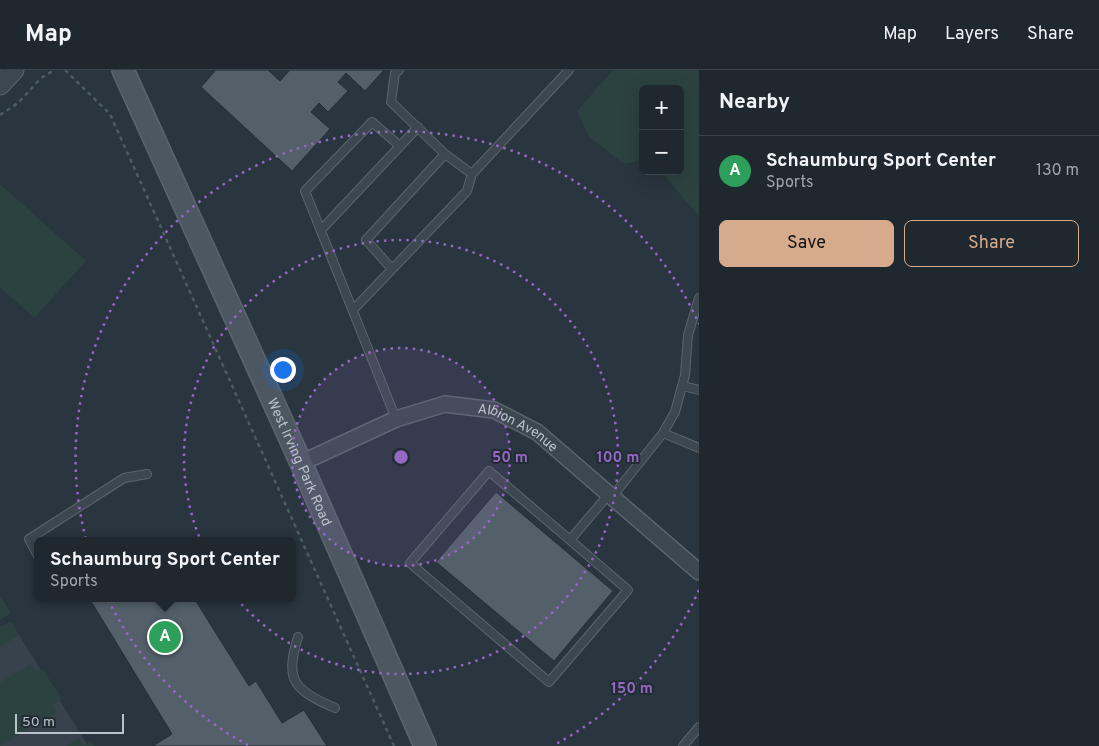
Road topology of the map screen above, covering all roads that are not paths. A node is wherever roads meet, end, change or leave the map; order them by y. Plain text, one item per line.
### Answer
1 (14, 70) edge
2 (123, 70) edge
3 (399, 70) edge
4 (569, 70) edge
5 (0, 85) edge
6 (418, 127) junction
7 (400, 146) junction
8 (445, 154) junction
9 (472, 174) junction
10 (321, 230) junction
11 (392, 269) junction
12 (699, 298) edge
13 (353, 310) junction
14 (683, 386) junction
15 (699, 390) edge
16 (396, 419) junction
17 (663, 433) junction
18 (699, 448) edge
19 (302, 463) junction
20 (147, 474) dead end
21 (610, 495) junction
22 (570, 540) junction
23 (34, 548) edge
24 (699, 572) edge
25 (298, 637) dead end
26 (335, 708) dead end
27 (699, 727) edge
28 (424, 746) edge
29 (683, 746) edge

1 - 5 street
2 - 19 main road, West Irving Park Road
3 - 6 lane
4 - 9 lane
6 - 7 lane
6 - 8 lane
7 - 10 lane
7 - 10 lane
8 - 9 lane
8 - 11 lane
9 - 11 lane
10 - 13 lane
11 - 13 lane
12 - 14 lane
13 - 16 lane
14 - 15 lane
14 - 17 lane
16 - 19 street, Albion Avenue
16 - 21 street, Albion Avenue
17 - 18 lane
17 - 21 lane
19 - 28 main road, West Irving Park Road
20 - 23 lane
21 - 22 lane
21 - 24 street, Albion Avenue
22 - 22 lane
25 - 26 lane
27 - 29 lane

